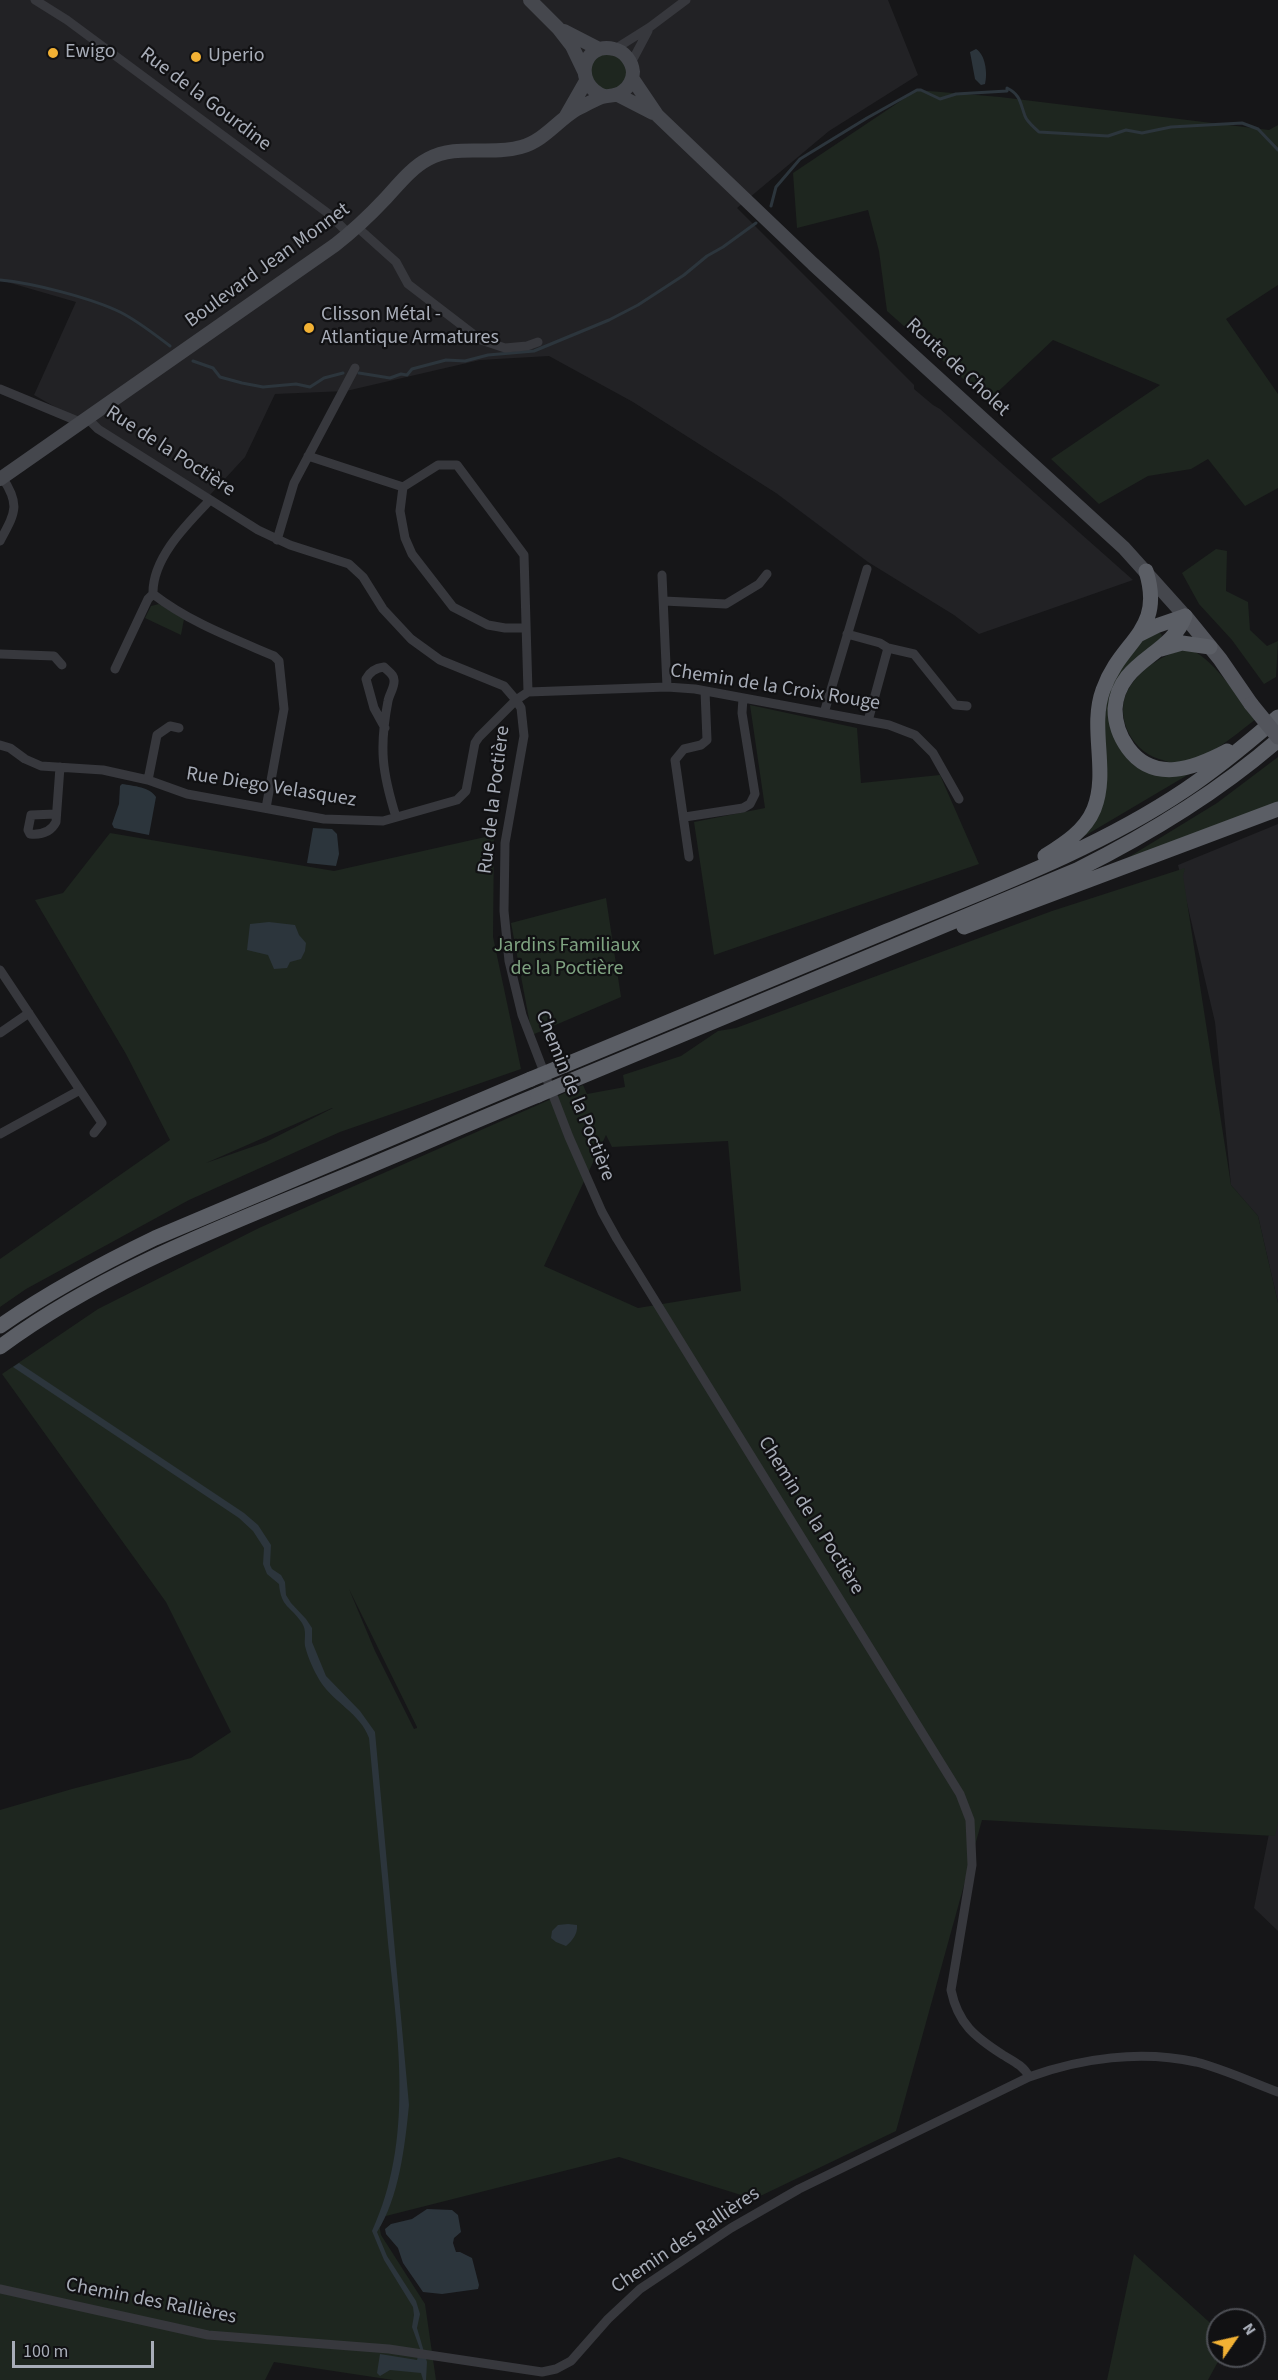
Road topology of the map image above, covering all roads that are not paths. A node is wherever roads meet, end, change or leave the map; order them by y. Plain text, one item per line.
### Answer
1 (35, 0) edge
2 (530, 0) edge
3 (686, 0) edge
4 (650, 27) junction
5 (558, 28) junction
6 (599, 49) junction
7 (615, 49) junction
8 (631, 63) junction
9 (585, 76) junction
10 (632, 78) junction
11 (611, 95) junction
12 (657, 116) junction
13 (564, 117) junction
14 (353, 230) junction
15 (538, 342) dead end
16 (355, 368) dead end
17 (0, 389) edge
18 (83, 421) junction
19 (308, 456) junction
20 (1, 478) edge
21 (403, 487) junction
22 (210, 501) junction
23 (0, 540) edge
24 (277, 540) junction
25 (867, 569) dead end
26 (1146, 571) junction
27 (767, 574) dead end
28 (662, 575) dead end
29 (153, 594) junction
30 (664, 602) junction
31 (1185, 616) junction
32 (526, 628) junction
33 (847, 634) junction
34 (1138, 635) junction
35 (1210, 647) junction
36 (888, 648) junction
37 (1158, 650) junction
38 (0, 654) edge
39 (62, 666) dead end
40 (115, 669) dead end
41 (667, 687) junction
42 (705, 691) junction
43 (528, 692) junction
44 (743, 698) junction
45 (516, 700) junction
46 (1255, 701) junction
47 (967, 706) dead end
48 (824, 713) junction
49 (1278, 717) edge
50 (868, 721) junction
51 (1278, 722) edge
52 (179, 728) dead end
53 (385, 728) junction
54 (1260, 733) junction
55 (1278, 738) edge
56 (0, 745) edge
57 (60, 767) junction
58 (148, 780) junction
59 (959, 799) dead end
60 (266, 808) junction
61 (1278, 808) edge
62 (56, 814) dead end
63 (685, 817) junction
64 (396, 818) junction
65 (689, 857) dead end
66 (998, 885) junction
67 (897, 945) junction
68 (509, 961) joint
69 (0, 970) edge
70 (29, 1013) junction
71 (0, 1034) edge
72 (80, 1090) junction
73 (94, 1133) dead end
74 (0, 1134) edge
75 (0, 1326) edge
76 (0, 1347) edge
77 (1029, 2076) junction
78 (1278, 2092) edge
79 (0, 2289) edge

1 - 14 street, Rue de la Gourdine
2 - 5 main road
3 - 4 street
4 - 7 street
4 - 8 street
5 - 6 main road
5 - 9 main road
6 - 7 main road
6 - 9 main road
7 - 8 main road
8 - 10 main road
9 - 11 main road
9 - 13 main road
10 - 11 main road
10 - 12 main road, Route de Cholet
11 - 12 main road, Route de Cholet
11 - 13 main road
12 - 26 main road, Route de Cholet
13 - 14 main road, Boulevard Jean Monnet
14 - 15 street, Rue de la Gourdine
14 - 18 main road, Boulevard Jean Monnet
16 - 19 street
17 - 18 street, Rue de la Poctière
18 - 20 main road, Boulevard Jean Monnet
18 - 22 street, Rue de la Poctière
19 - 21 street
19 - 24 street
20 - 23 street
21 - 32 street
21 - 32 street
22 - 24 street, Rue de la Poctière
22 - 29 street
24 - 45 street, Rue de la Poctière
25 - 33 street
26 - 31 main road, Route de Cholet
26 - 34 highway
27 - 30 street
28 - 30 street
29 - 40 street
29 - 60 street
30 - 41 street
31 - 34 highway
31 - 35 main road, Route de Cholet
31 - 37 highway
32 - 43 street
33 - 36 street
33 - 48 street
34 - 66 highway
35 - 37 highway
35 - 46 main road, Route de Cholet
36 - 47 street
36 - 50 street
37 - 54 highway
38 - 39 street
41 - 42 street, Chemin de la Croix Rouge
41 - 43 street, Chemin de la Croix Rouge
42 - 44 street, Chemin de la Croix Rouge
42 - 63 street
43 - 45 street
44 - 48 street, Chemin de la Croix Rouge
44 - 63 street
45 - 64 street, Rue Diego Velasquez
45 - 68 street, Rue de la Poctière
46 - 51 main road, Route de Cholet
46 - 55 main road, Route de Cholet, bridge
48 - 50 street, Chemin de la Croix Rouge
49 - 54 highway
50 - 59 street, Chemin de la Croix Rouge
52 - 58 street
53 - 53 street
53 - 64 street
54 - 66 highway
55 - 67 highway
56 - 57 street, Rue Diego Velasquez
57 - 58 street, Rue Diego Velasquez
57 - 62 street
58 - 60 street, Rue Diego Velasquez
60 - 64 street, Rue Diego Velasquez
61 - 67 highway
63 - 65 street
66 - 75 highway, bridge
67 - 76 highway, bridge
68 - 77 street, Chemin de la Poctière
69 - 70 street
70 - 71 street
70 - 72 street
72 - 73 street
72 - 74 street
77 - 78 street, Chemin des Rallières
77 - 79 street, Chemin des Rallières

